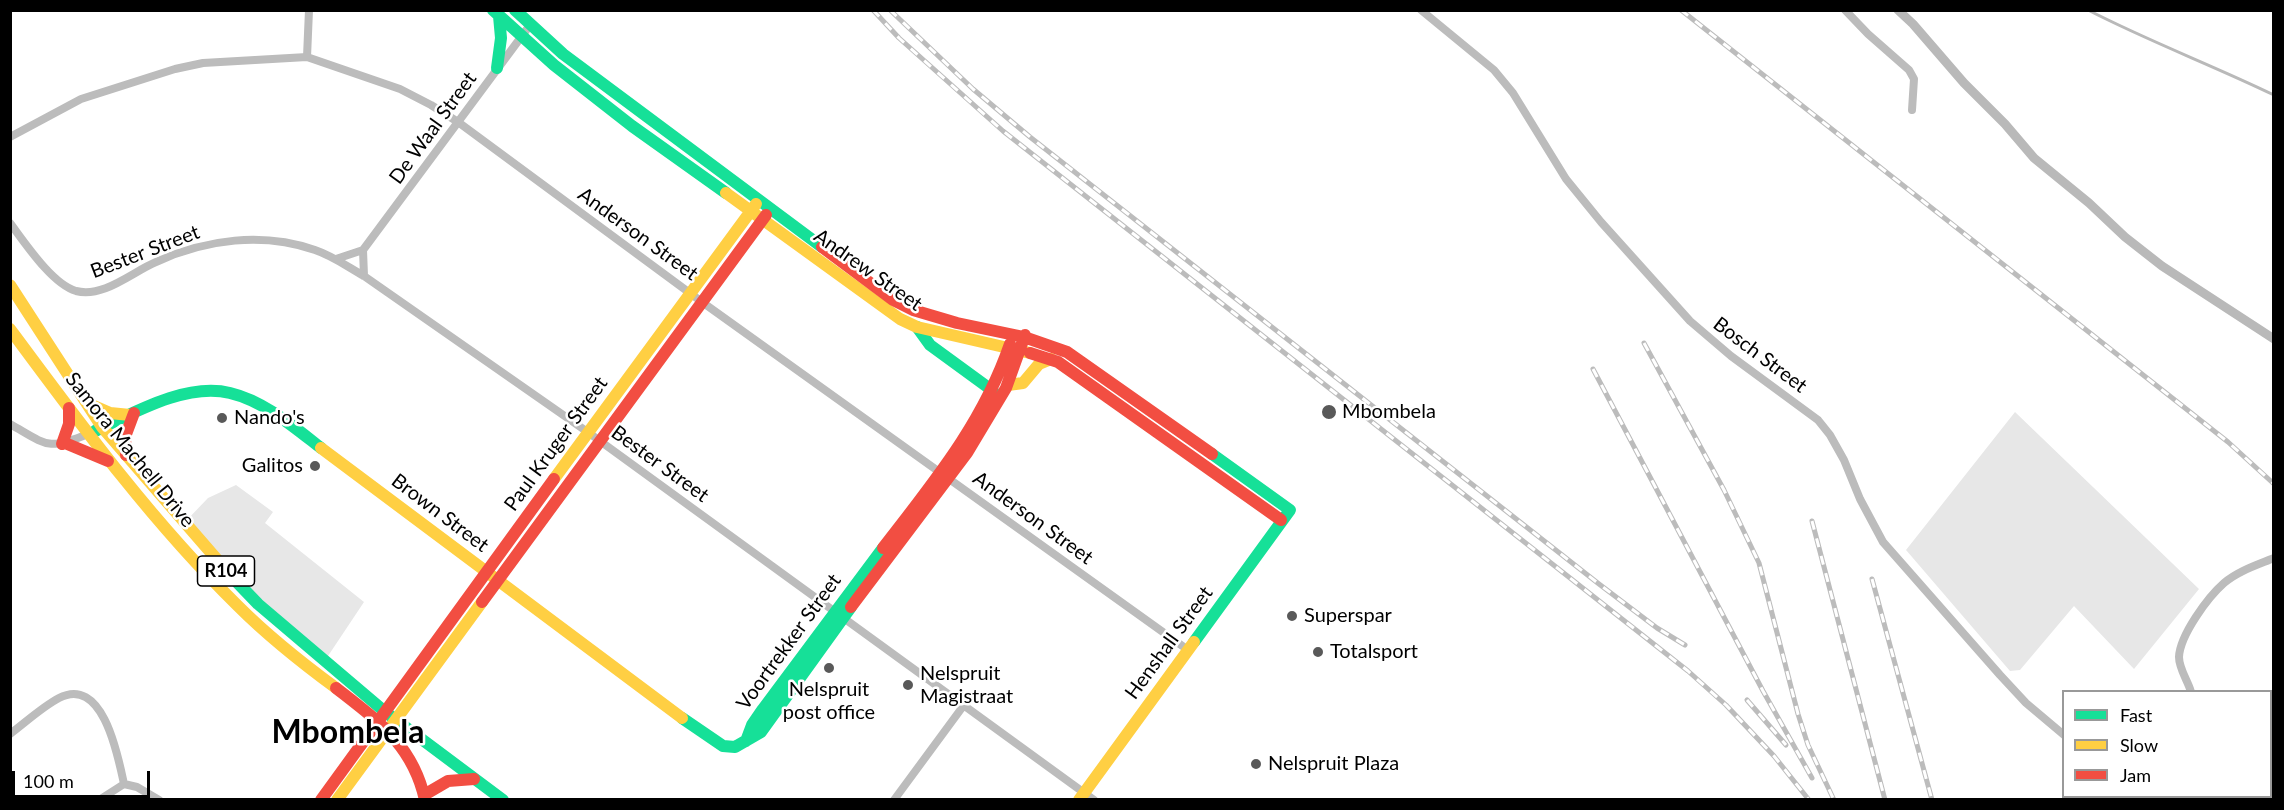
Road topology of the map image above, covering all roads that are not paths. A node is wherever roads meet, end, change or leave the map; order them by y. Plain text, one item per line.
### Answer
1 (309, 10) edge
2 (515, 10) edge
3 (1421, 10) edge
4 (1845, 10) edge
5 (496, 13) edge
6 (530, 25) junction
7 (520, 37) junction
8 (307, 57) junction
9 (496, 68) junction
10 (1912, 110) dead end
11 (458, 122) junction
12 (10, 137) edge
13 (759, 200) junction
14 (770, 209) junction
15 (751, 211) junction
16 (763, 220) junction
17 (10, 223) edge
18 (363, 250) junction
19 (336, 259) junction
20 (364, 276) junction
21 (10, 285) edge
22 (691, 293) junction
23 (702, 302) junction
24 (916, 327) junction
25 (10, 329) edge
26 (1019, 334) junction
27 (1014, 350) junction
28 (1052, 359) junction
29 (1008, 385) junction
30 (993, 391) junction
31 (86, 401) junction
32 (69, 408) junction
33 (132, 414) junction
34 (10, 424) edge
35 (102, 428) junction
36 (589, 433) junction
37 (88, 434) junction
38 (600, 441) junction
39 (64, 444) junction
40 (126, 455) junction
41 (113, 462) junction
42 (945, 476) junction
43 (1290, 510) joint
44 (1281, 520) junction
45 (2274, 558) edge
46 (485, 572) junction
47 (498, 582) junction
48 (839, 614) junction
49 (1188, 650) junction
50 (2191, 690) edge
51 (964, 705) junction
52 (381, 716) junction
53 (397, 720) junction
54 (388, 731) junction
55 (2062, 733) edge
56 (10, 734) edge
57 (746, 741) joint
58 (477, 780) junction
59 (124, 784) junction
60 (425, 797) edge
61 (1086, 797) edge
62 (99, 800) edge
63 (159, 800) edge
64 (321, 800) edge
65 (337, 800) edge
66 (503, 800) edge
67 (894, 800) edge

1 - 8 street
2 - 6 main road, Andrew Street
3 - 55 street, Bosch Street
4 - 10 street
5 - 7 main road, Andrew Street
5 - 9 main road
6 - 7 street, De Waal Street
6 - 13 main road, Andrew Street
7 - 9 street, De Waal Street
7 - 15 main road, Andrew Street
8 - 11 street, Anderson Street
8 - 12 street, Anderson Street
9 - 11 street, De Waal Street
11 - 18 street, De Waal Street
11 - 22 street, Anderson Street
13 - 14 main road, Andrew Street
13 - 15 main road, Paul Kruger Street
14 - 16 main road, Paul Kruger Street
14 - 26 main road, Andrew Street
15 - 16 main road, Andrew Street
15 - 22 main road, Paul Kruger Street
16 - 23 main road, Paul Kruger Street
16 - 24 main road, Andrew Street
17 - 19 street, Bester Street
18 - 19 street
18 - 20 street
19 - 20 street, Bester Street
20 - 36 street, Bester Street
21 - 31 main road, Samora Machell Drive / R104
22 - 23 street, Anderson Street
22 - 36 main road, Paul Kruger Street
23 - 38 main road, Paul Kruger Street
23 - 42 street, Anderson Street
24 - 27 main road, Andrew Street
24 - 30 main road
25 - 32 main road, Samora Machell Drive / R104
26 - 27 main road, Voortrekker Street
26 - 43 main road, Andrew Street
27 - 28 main road, Andrew Street
27 - 29 main road, Voortrekker Street
27 - 30 main road, Voortrekker Street
28 - 29 main road
28 - 44 main road, Andrew Street
29 - 42 main road, Voortrekker Street
30 - 42 main road, Voortrekker Street
31 - 33 main road
31 - 35 main road, Samora Machell Drive / R104
32 - 37 main road, Samora Machell Drive / R104
32 - 39 main road
33 - 35 main road, Brown Street
33 - 40 main road
33 - 46 main road, Brown Street
34 - 39 street
35 - 37 main road, Brown Street
35 - 40 main road, Samora Machell Drive / R104
36 - 38 street, Bester Street
36 - 46 main road, Paul Kruger Street
37 - 39 street
37 - 41 main road, Samora Machell Drive / R104
38 - 47 main road, Paul Kruger Street
38 - 48 street, Bester Street
39 - 41 main road
40 - 52 main road, Samora Machell Drive / R104
41 - 52 main road, Samora Machell Drive / R104
42 - 48 main road, Voortrekker Street
42 - 49 street, Anderson Street
43 - 44 main road, Henshall Street
44 - 49 main road, Henshall Street
45 - 50 street
46 - 47 main road, Brown Street
46 - 52 main road, Paul Kruger Street
47 - 53 main road, Paul Kruger Street
47 - 57 main road, Brown Street
48 - 51 street, Bester Street
48 - 57 main road, Voortrekker Street
49 - 61 main road, Henshall Street
51 - 61 street, Bester Street
51 - 67 street
52 - 53 main road, Samora Machell Drive / R104
52 - 54 main road, Samora Machell Drive / R104
52 - 64 main road, Paul Kruger Street
53 - 54 main road, Paul Kruger Street
53 - 58 main road, Samora Machell Drive / R104
54 - 60 main road, R104
54 - 65 main road, Paul Kruger Street
56 - 59 street
58 - 60 main road
58 - 66 main road, Samora Machell Drive / R104
59 - 62 street
59 - 63 street

